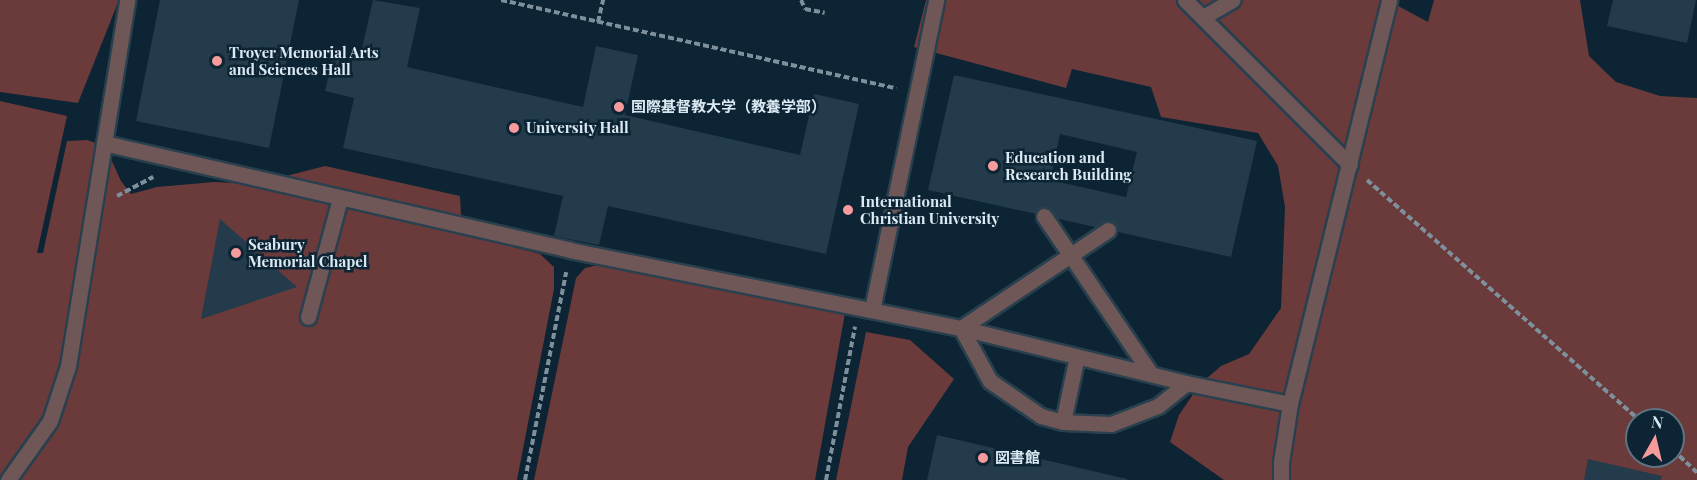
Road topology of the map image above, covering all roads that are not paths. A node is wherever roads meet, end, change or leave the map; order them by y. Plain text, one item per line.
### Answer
1 (936, 0) edge
2 (1185, 0) edge
3 (1233, 0) edge
4 (1389, 0) edge
5 (124, 1) edge
6 (1203, 17) junction
7 (104, 143) junction
8 (1350, 165) junction
9 (340, 198) junction
10 (1044, 216) dead end
11 (1108, 230) dead end
12 (1072, 255) junction
13 (865, 308) junction
14 (308, 317) dead end
15 (961, 328) junction
16 (1077, 356) junction
17 (1150, 374) junction
18 (1186, 383) junction
19 (1290, 404) junction
20 (1063, 422) junction
21 (8, 480) edge
22 (1281, 480) edge

1 - 13 lane
2 - 6 lane
3 - 6 lane
4 - 8 lane
5 - 7 lane
6 - 8 lane
7 - 9 lane
7 - 21 lane
8 - 19 lane
9 - 13 lane
9 - 14 lane
10 - 12 lane
11 - 12 lane
12 - 15 lane
12 - 17 lane
13 - 15 lane
15 - 16 lane
15 - 20 lane
16 - 17 lane
16 - 20 lane
17 - 18 lane
18 - 19 lane
18 - 20 lane
19 - 22 lane

